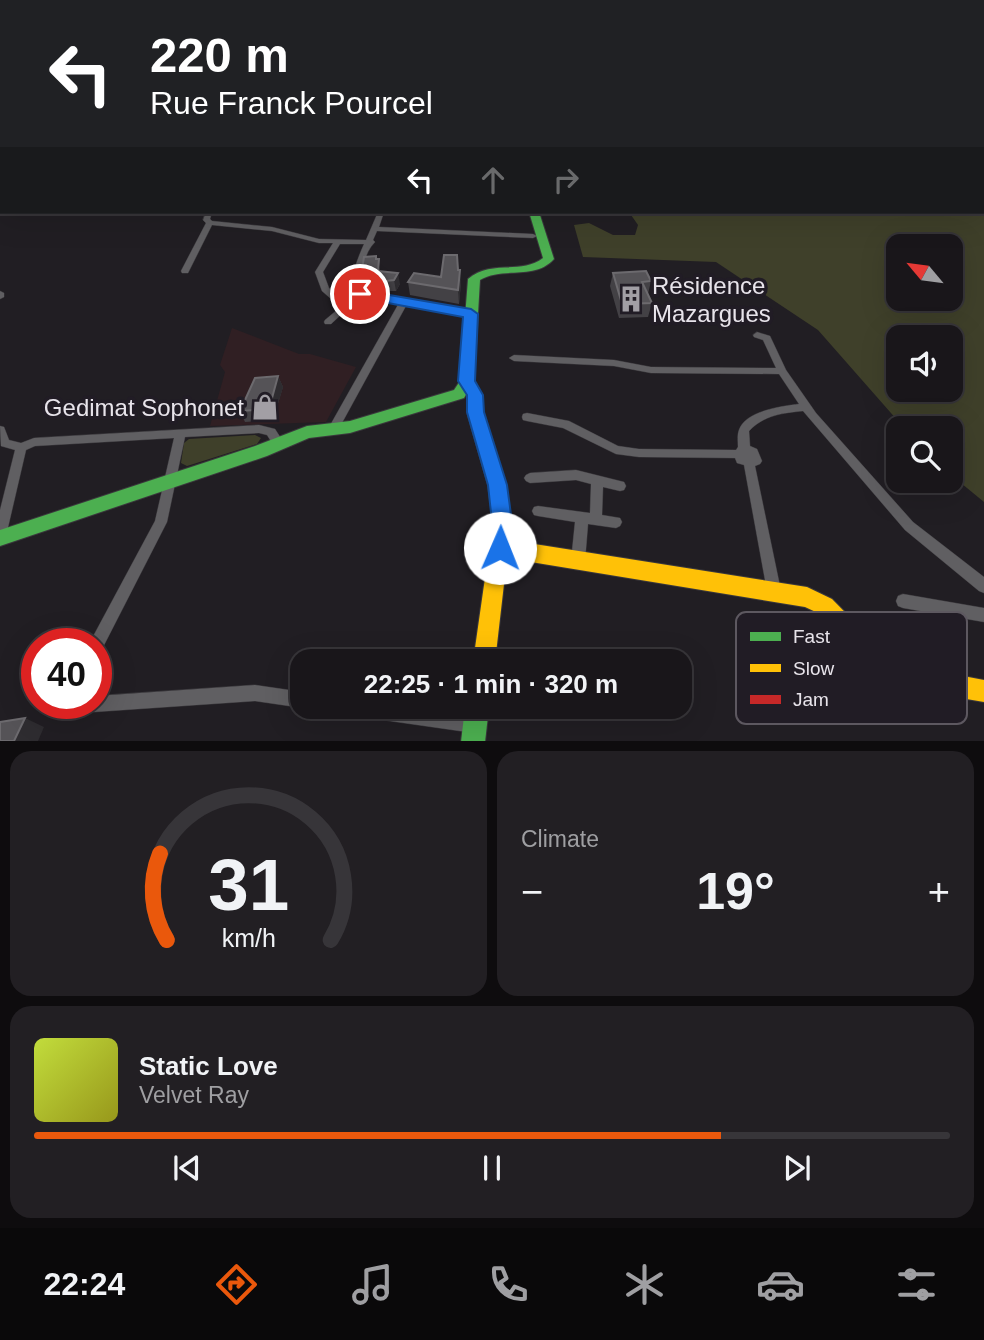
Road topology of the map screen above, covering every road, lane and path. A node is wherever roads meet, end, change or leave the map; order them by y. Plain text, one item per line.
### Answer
1 (208, 214) edge
2 (379, 214) edge
3 (535, 214) edge
4 (210, 222) junction
5 (375, 229) junction
6 (533, 236) dead end
7 (338, 241) junction
8 (370, 242) junction
9 (185, 271) dead end
10 (404, 302) junction
11 (471, 314) junction
12 (328, 322) dead end
13 (757, 335) dead end
14 (514, 358) dead end
15 (782, 371) junction
16 (467, 397) junction
17 (806, 407) junction
18 (527, 417) dead end
19 (332, 429) junction
20 (0, 430) edge
21 (181, 433) junction
22 (278, 443) junction
23 (20, 447) junction
24 (741, 451) junction
25 (530, 478) dead end
26 (597, 479) junction
27 (168, 481) junction
28 (620, 486) dead end
29 (538, 511) dead end
30 (589, 518) junction
31 (616, 522) dead end
32 (0, 537) edge
33 (500, 548) junction
34 (579, 561) junction
35 (984, 586) edge
36 (774, 591) junction
37 (904, 601) dead end
38 (831, 612) edge
39 (967, 612) edge
40 (105, 628) edge
41 (486, 649) edge
42 (290, 698) edge
43 (112, 703) edge
44 (406, 719) edge
45 (473, 733) edge

1 - 4 street
2 - 5 street
3 - 11 street
4 - 7 street
4 - 9 street
5 - 6 street
5 - 8 street
7 - 8 street
7 - 12 street
8 - 10 street
10 - 11 street
10 - 19 street
11 - 16 street
13 - 15 street
14 - 15 street
15 - 17 street
16 - 19 street
16 - 33 street
17 - 24 street
17 - 35 street
18 - 24 street
19 - 22 street
20 - 23 street
21 - 22 street
21 - 23 street
21 - 27 street
22 - 27 street
23 - 32 street
24 - 36 street
25 - 26 street
26 - 28 street
26 - 30 street
27 - 32 street
27 - 40 street
29 - 30 street
30 - 31 street
30 - 34 street
33 - 34 street
33 - 41 street
34 - 36 street
36 - 38 street
37 - 39 street
42 - 43 street
44 - 45 street

